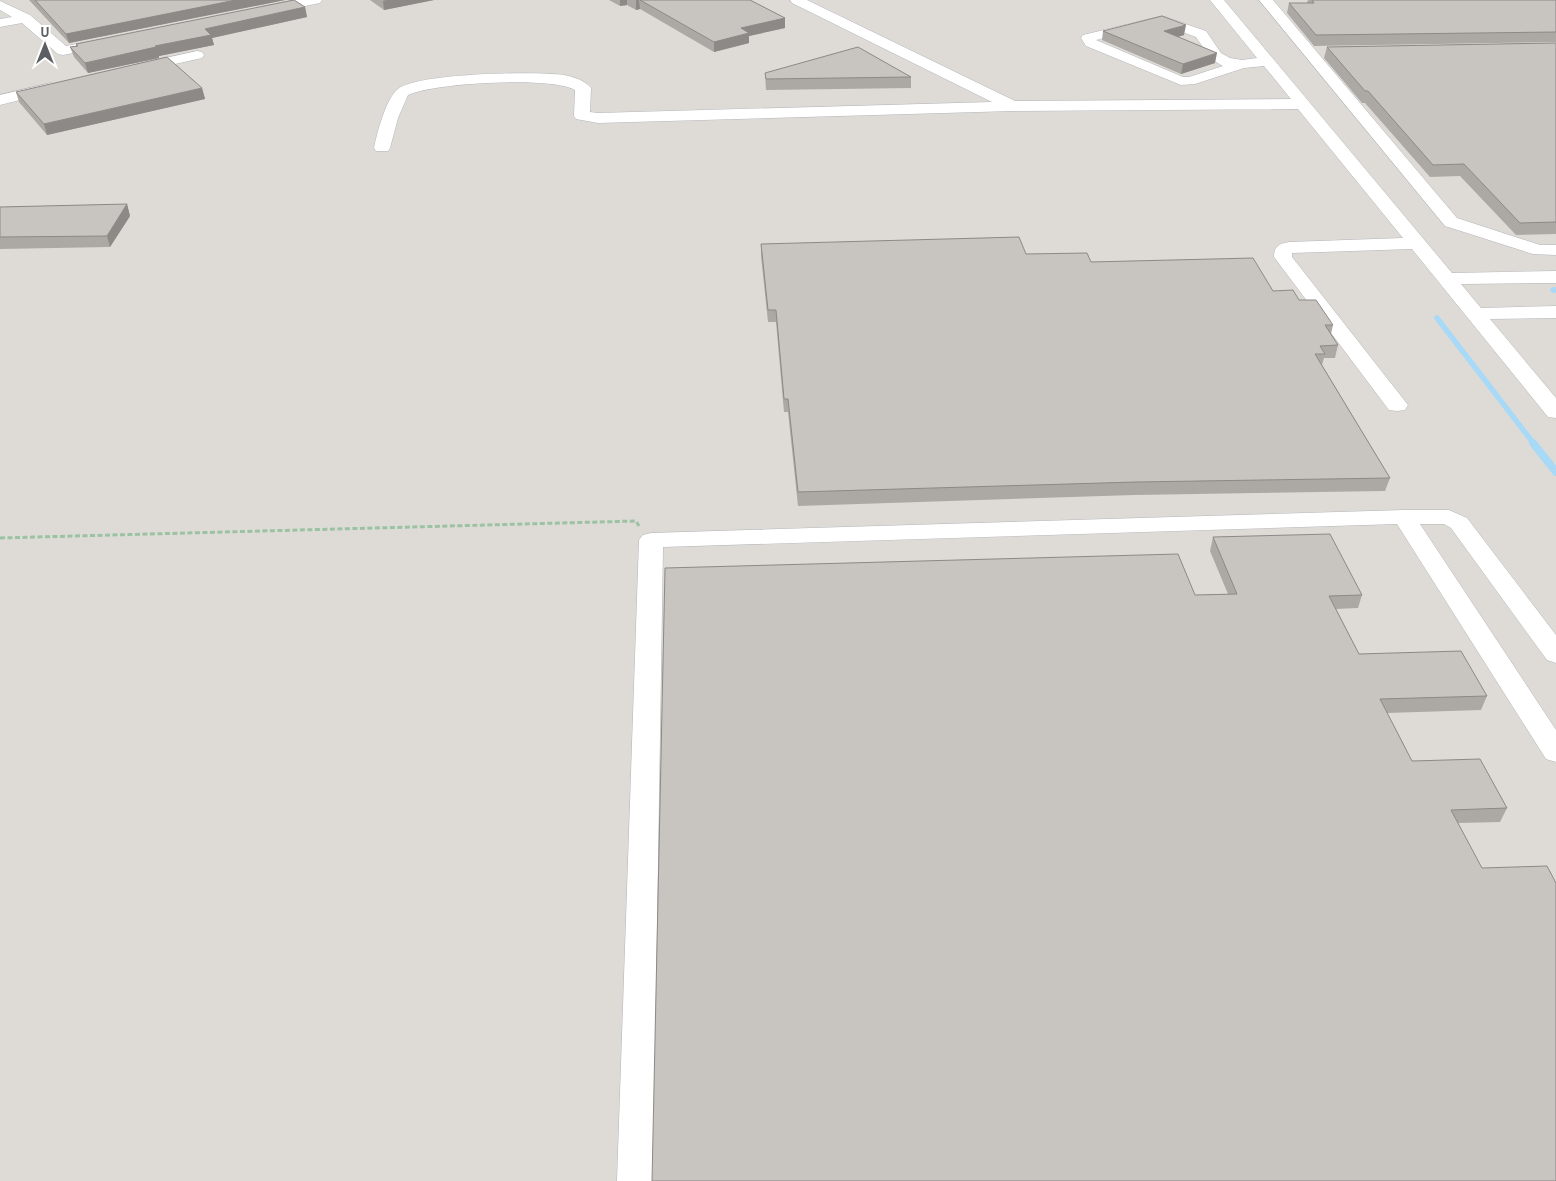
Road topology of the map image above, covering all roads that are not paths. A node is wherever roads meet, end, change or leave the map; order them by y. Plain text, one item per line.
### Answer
1 (315, 0) edge
2 (1216, 0) edge
3 (1266, 0) edge
4 (803, 1) edge
5 (0, 5) edge
6 (257, 12) edge
7 (26, 18) junction
8 (0, 23) edge
9 (121, 40) edge
10 (1309, 52) junction
11 (1329, 52) edge
12 (197, 55) edge
13 (1268, 62) junction
14 (1242, 64) junction
15 (124, 71) edge
16 (62, 85) edge
17 (0, 100) edge
18 (1304, 104) junction
19 (1013, 106) junction
20 (382, 148) dead end
21 (1418, 244) junction
22 (1556, 250) edge
23 (1556, 277) edge
24 (1446, 279) junction
25 (1556, 312) edge
26 (1476, 314) junction
27 (1397, 405) dead end
28 (1556, 412) edge
29 (1404, 516) junction
30 (1556, 654) edge
31 (1556, 752) edge
32 (635, 1181) edge

1 - 6 street
2 - 13 street
3 - 10 street
4 - 19 street
5 - 7 street
7 - 8 street
7 - 9 street
10 - 11 street
10 - 22 street
12 - 15 street
13 - 14 street
13 - 18 street
14 - 14 street
16 - 17 street
18 - 19 street
18 - 21 street
19 - 20 street
21 - 24 street
21 - 27 street
23 - 24 street
24 - 26 street
25 - 26 street
26 - 28 street
29 - 30 street
29 - 31 street
29 - 32 street

